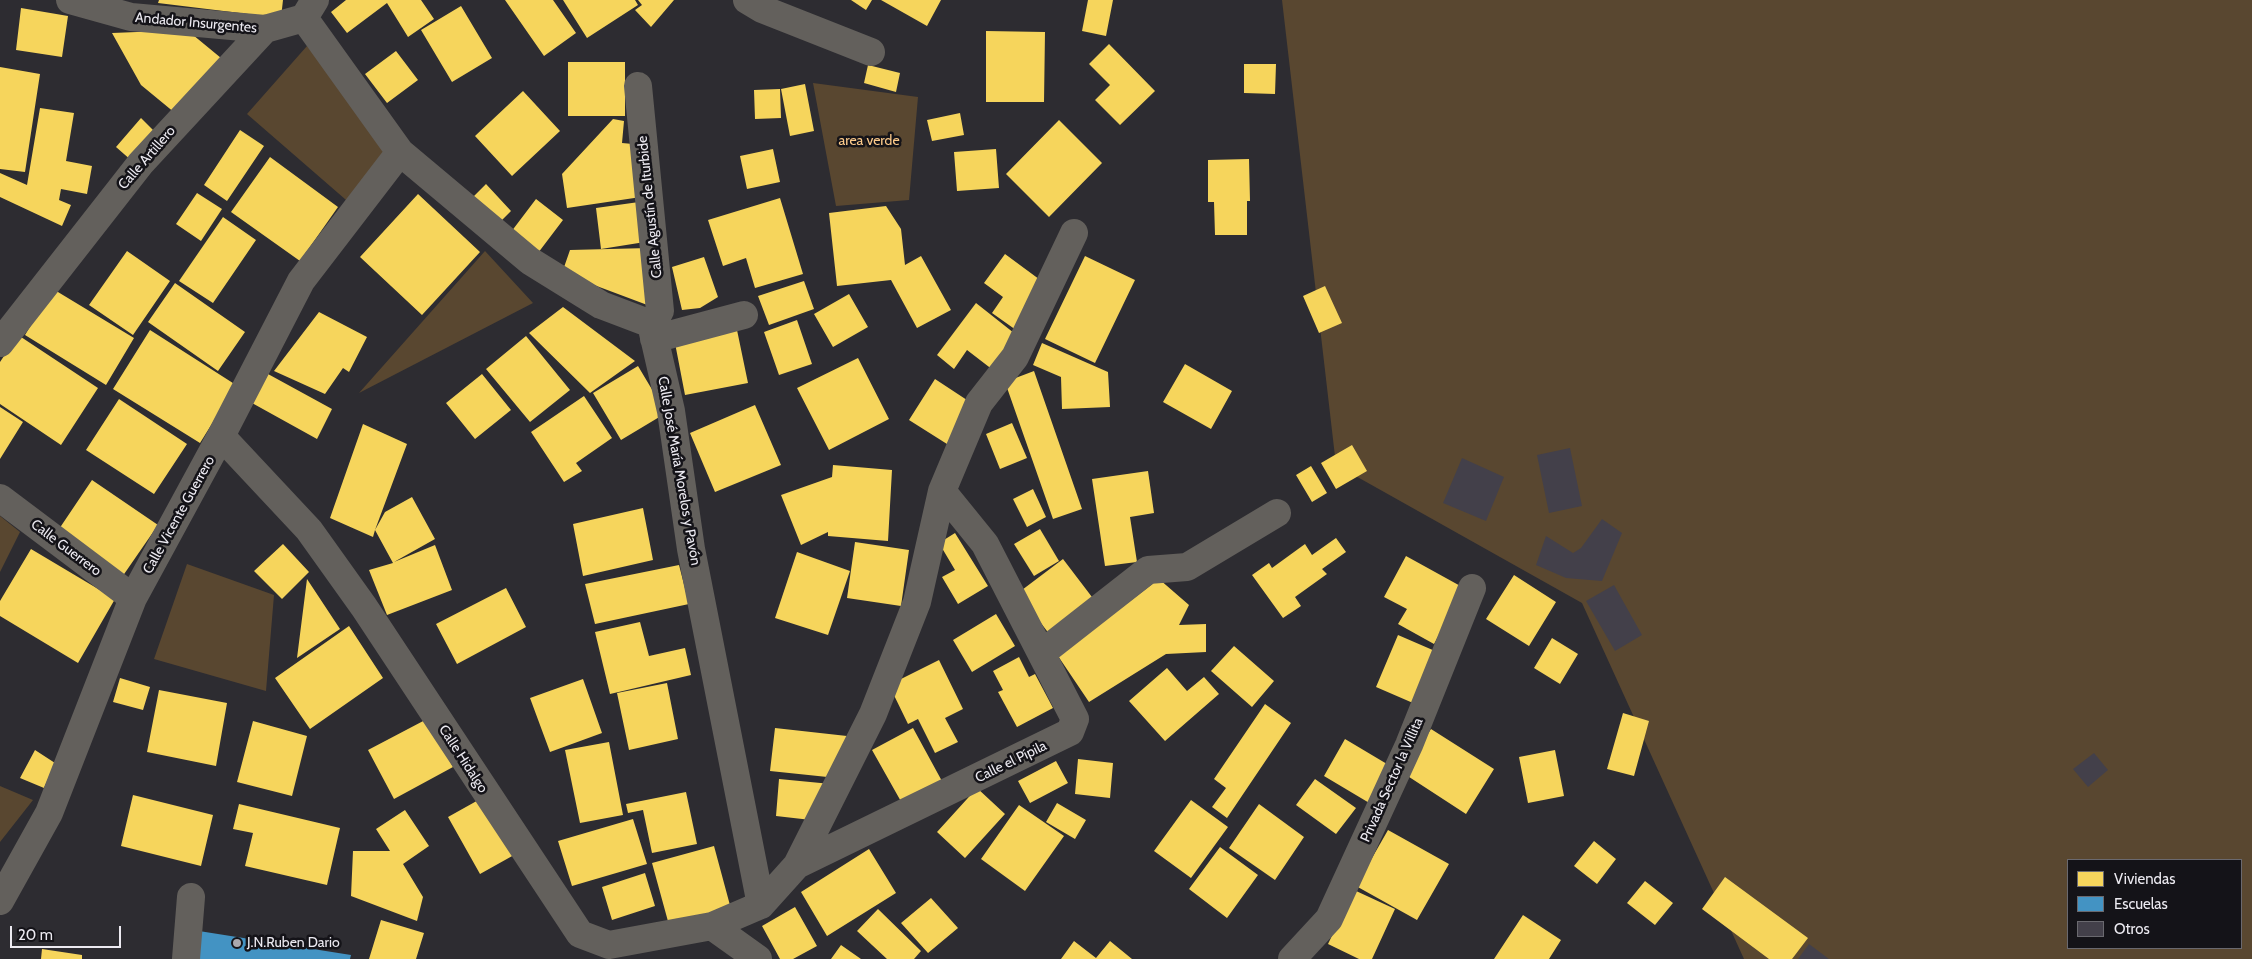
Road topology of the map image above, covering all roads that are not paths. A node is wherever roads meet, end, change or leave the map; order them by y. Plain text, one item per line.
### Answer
1 (70, 0) edge
2 (747, 0) edge
3 (309, 9) edge
4 (265, 29) junction
5 (871, 52) dead end
6 (638, 86) dead end
7 (400, 152) junction
8 (1074, 233) dead end
9 (744, 315) dead end
10 (652, 332) junction
11 (0, 343) edge
12 (222, 436) junction
13 (942, 491) junction
14 (0, 498) edge
15 (1276, 513) dead end
16 (1472, 588) dead end
17 (133, 598) junction
18 (1042, 653) junction
19 (797, 865) junction
20 (191, 897) dead end
21 (0, 901) edge
22 (761, 905) junction
23 (712, 926) junction
24 (186, 959) edge
25 (758, 959) edge
26 (1292, 959) edge

1 - 4 street, Andador Insurgentes
2 - 5 street
3 - 4 street
3 - 7 street
4 - 11 street, Calle Artillero
6 - 10 street, Calle Agustín de Iturbide
7 - 10 street
7 - 12 street, Calle Vicente Guerrero
8 - 13 street
9 - 10 street
10 - 22 street, Calle José María Morelos y Pavón
12 - 17 street, Calle Vicente Guerrero
12 - 23 street, Calle Hidalgo
13 - 18 street, Calle el Pípila
13 - 19 street
14 - 17 street, Calle Guerrero
15 - 18 street
16 - 26 street, Privada Sector la Villita
17 - 21 street, Calle Vicente Guerrero
18 - 19 street, Calle el Pípila
19 - 22 street, Calle el Pípila
20 - 24 street
22 - 23 street, Calle el Pípila
23 - 25 street

